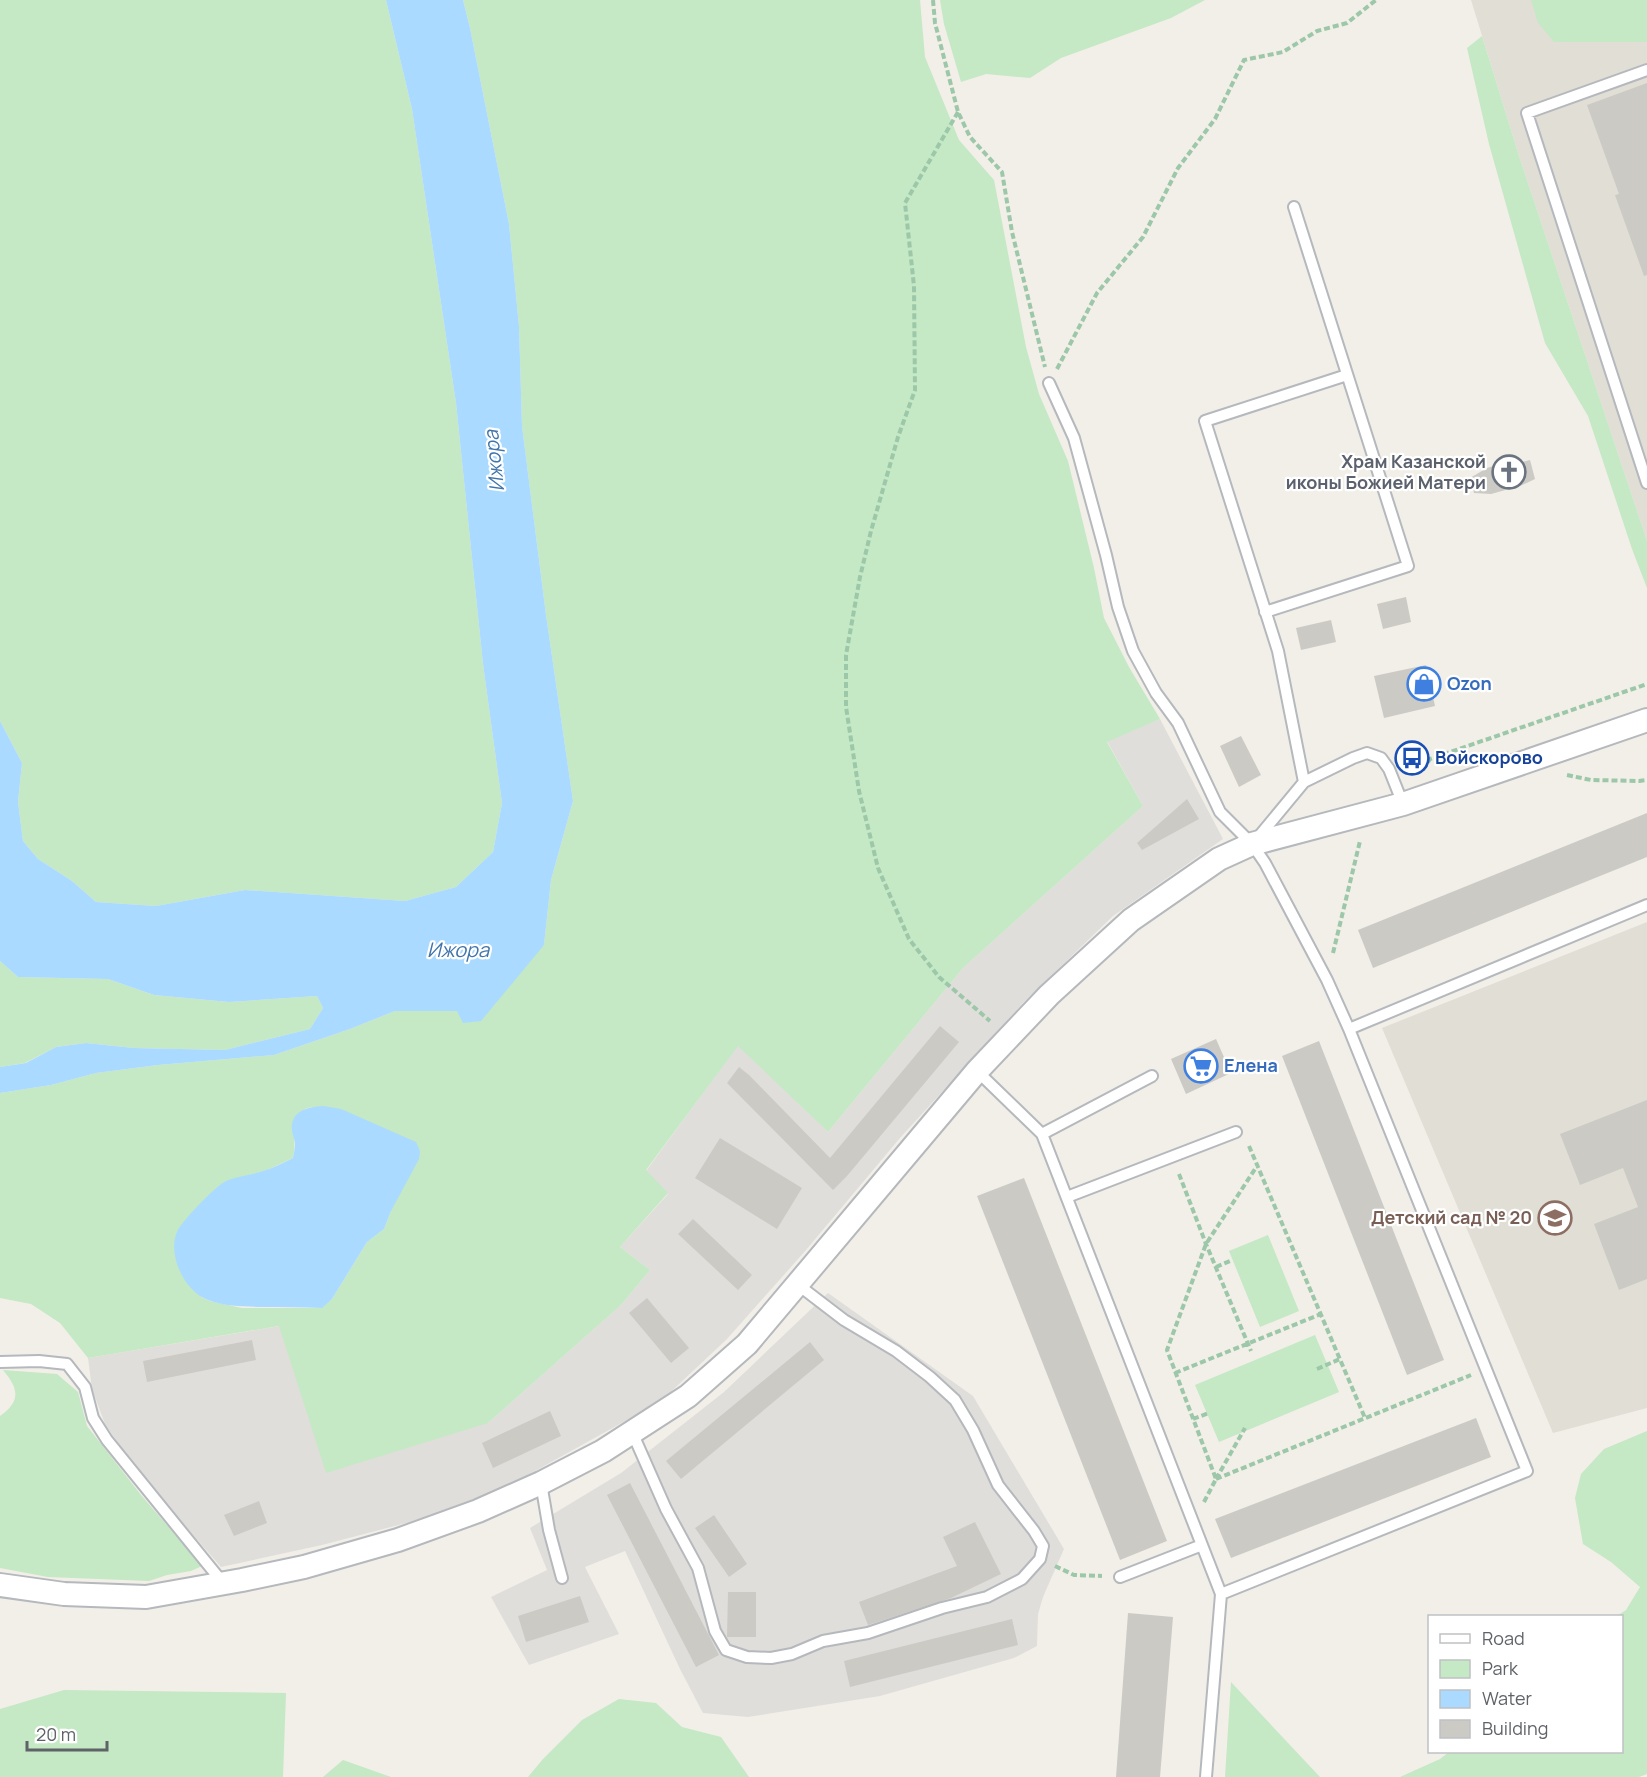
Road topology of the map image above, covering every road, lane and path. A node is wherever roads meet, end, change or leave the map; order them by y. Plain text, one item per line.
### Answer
1 (933, 0) edge
2 (1376, 0) edge
3 (1647, 70) edge
4 (958, 112) junction
5 (1294, 207) dead end
6 (1347, 375) junction
7 (1049, 383) junction
8 (1647, 483) edge
9 (1265, 612) junction
10 (1647, 684) edge
11 (1647, 720) edge
12 (1560, 773) dead end
13 (1647, 780) edge
14 (1304, 782) junction
15 (1403, 804) junction
16 (1361, 833) dead end
17 (1252, 844) junction
18 (1647, 905) edge
19 (1327, 980) junction
20 (1349, 1029) junction
21 (1008, 1038) junction
22 (977, 1071) junction
23 (1152, 1076) dead end
24 (1236, 1132) joint
25 (1042, 1134) junction
26 (1172, 1156) junction
27 (1257, 1166) junction
28 (1067, 1197) junction
29 (1206, 1244) junction
30 (1230, 1261) dead end
31 (1216, 1267) junction
32 (797, 1284) junction
33 (1321, 1314) junction
34 (1248, 1343) junction
35 (1251, 1351) dead end
36 (1340, 1359) junction
37 (0, 1362) edge
38 (1486, 1368) junction
39 (1317, 1369) dead end
40 (1175, 1373) junction
41 (1209, 1413) dead end
42 (1365, 1418) junction
43 (1193, 1419) junction
44 (1245, 1428) dead end
45 (632, 1432) junction
46 (1216, 1479) junction
47 (542, 1483) junction
48 (1194, 1523) junction
49 (1202, 1545) junction
50 (1040, 1559) junction
51 (1120, 1576) joint
52 (562, 1578) dead end
53 (223, 1583) junction
54 (0, 1585) edge
55 (1221, 1594) junction
56 (1206, 1777) edge

1 - 4 path
2 - 7 path
3 - 8 lane
4 - 7 path
4 - 21 path
5 - 6 lane
6 - 9 lane
6 - 9 lane
7 - 17 lane
9 - 14 lane
10 - 15 path
11 - 15 street
12 - 13 path
14 - 15 lane
14 - 17 lane
15 - 17 street
16 - 19 path
17 - 19 lane
17 - 21 street
18 - 20 lane
19 - 20 lane
20 - 38 lane
21 - 22 street
22 - 25 lane
22 - 32 street
23 - 25 lane
24 - 26 lane
24 - 27 path
25 - 28 lane
26 - 28 lane
26 - 29 path
27 - 29 path
27 - 33 path
28 - 48 lane
29 - 31 path
29 - 40 path
30 - 31 path
31 - 34 path
32 - 45 street
32 - 50 lane
33 - 34 path
33 - 36 path
34 - 35 path
34 - 40 path
36 - 39 path
36 - 42 path
37 - 53 lane
38 - 42 path
38 - 55 lane
40 - 43 path
41 - 43 path
42 - 46 path
43 - 46 path
44 - 46 path
45 - 47 street
45 - 50 lane
46 - 48 path
47 - 52 lane
47 - 53 street
48 - 49 lane
49 - 51 lane
49 - 55 lane
50 - 51 path
53 - 54 street
55 - 56 lane

